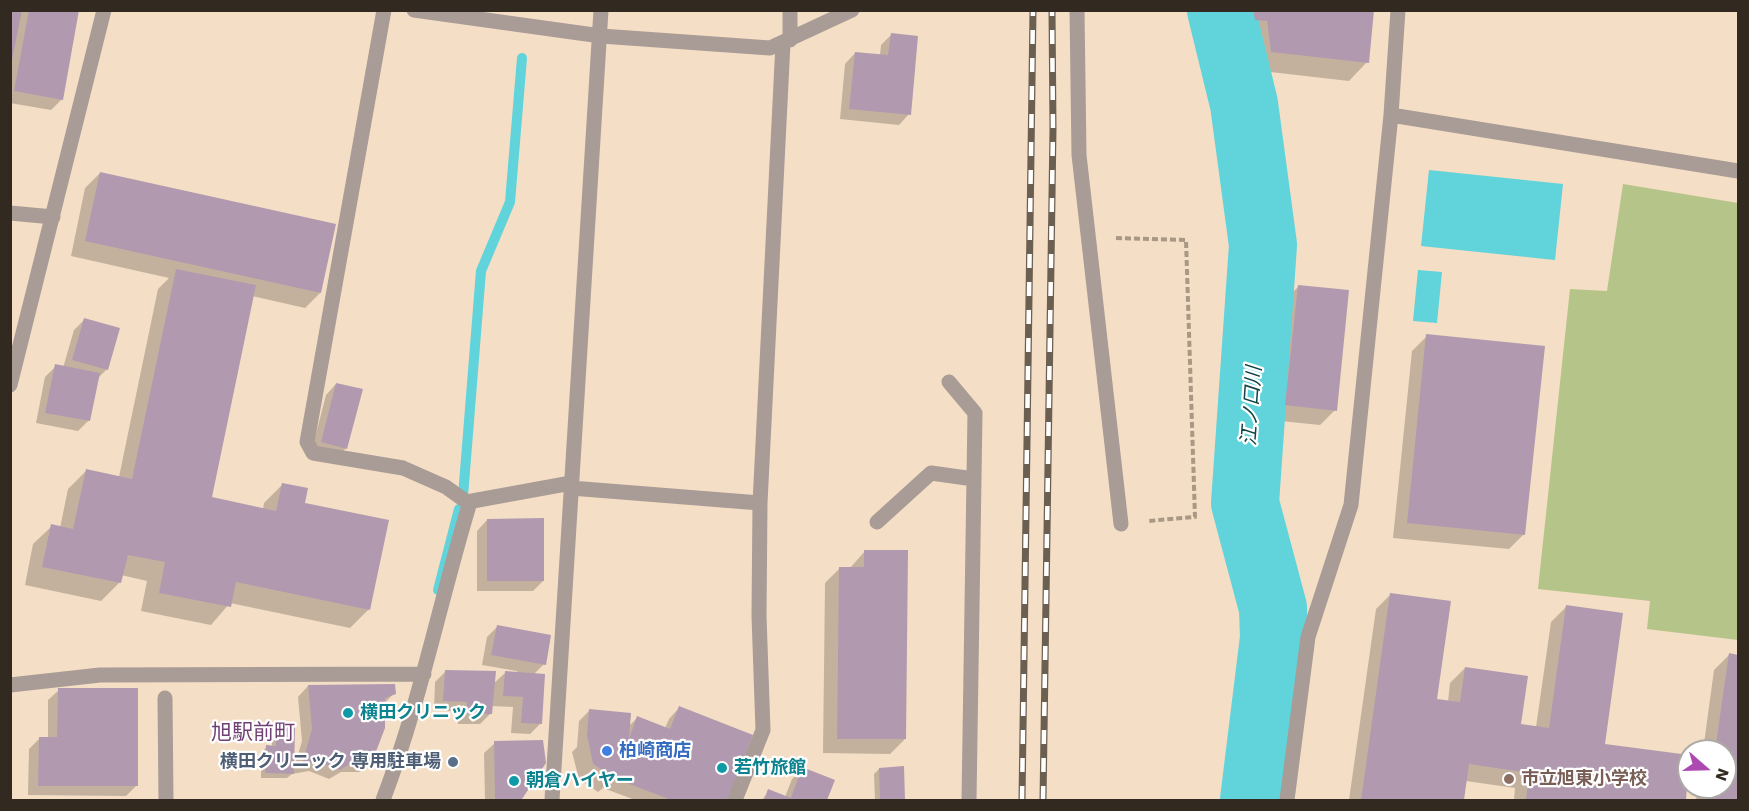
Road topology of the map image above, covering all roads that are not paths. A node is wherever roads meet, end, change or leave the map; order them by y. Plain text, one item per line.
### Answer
1 (104, 10) edge
2 (384, 10) edge
3 (414, 10) edge
4 (601, 10) edge
5 (790, 10) edge
6 (852, 10) edge
7 (1077, 10) edge
8 (1398, 10) edge
9 (601, 36) junction
10 (786, 41) junction
11 (1391, 115) junction
12 (1738, 171) edge
13 (10, 213) edge
14 (53, 217) junction
15 (949, 382) dead end
16 (10, 385) edge
17 (974, 479) junction
18 (571, 485) junction
19 (470, 502) junction
20 (760, 503) junction
21 (877, 522) dead end
22 (1120, 524) road end
23 (424, 674) junction
24 (10, 685) edge
25 (165, 698) dead end
26 (166, 801) edge
27 (383, 801) edge
28 (552, 801) edge
29 (735, 801) edge
30 (969, 801) edge
31 (1287, 801) edge

1 - 14 street
2 - 19 street
3 - 9 street
4 - 9 street
5 - 10 street
6 - 10 street
7 - 22 street
8 - 11 street
9 - 10 street
9 - 18 street
10 - 20 street
11 - 12 street
11 - 31 street
13 - 14 street
14 - 16 street
15 - 17 street
17 - 21 street
17 - 30 street
18 - 19 street
18 - 20 street
18 - 28 street
19 - 23 street
20 - 29 street
23 - 24 street
23 - 27 street
25 - 26 street

